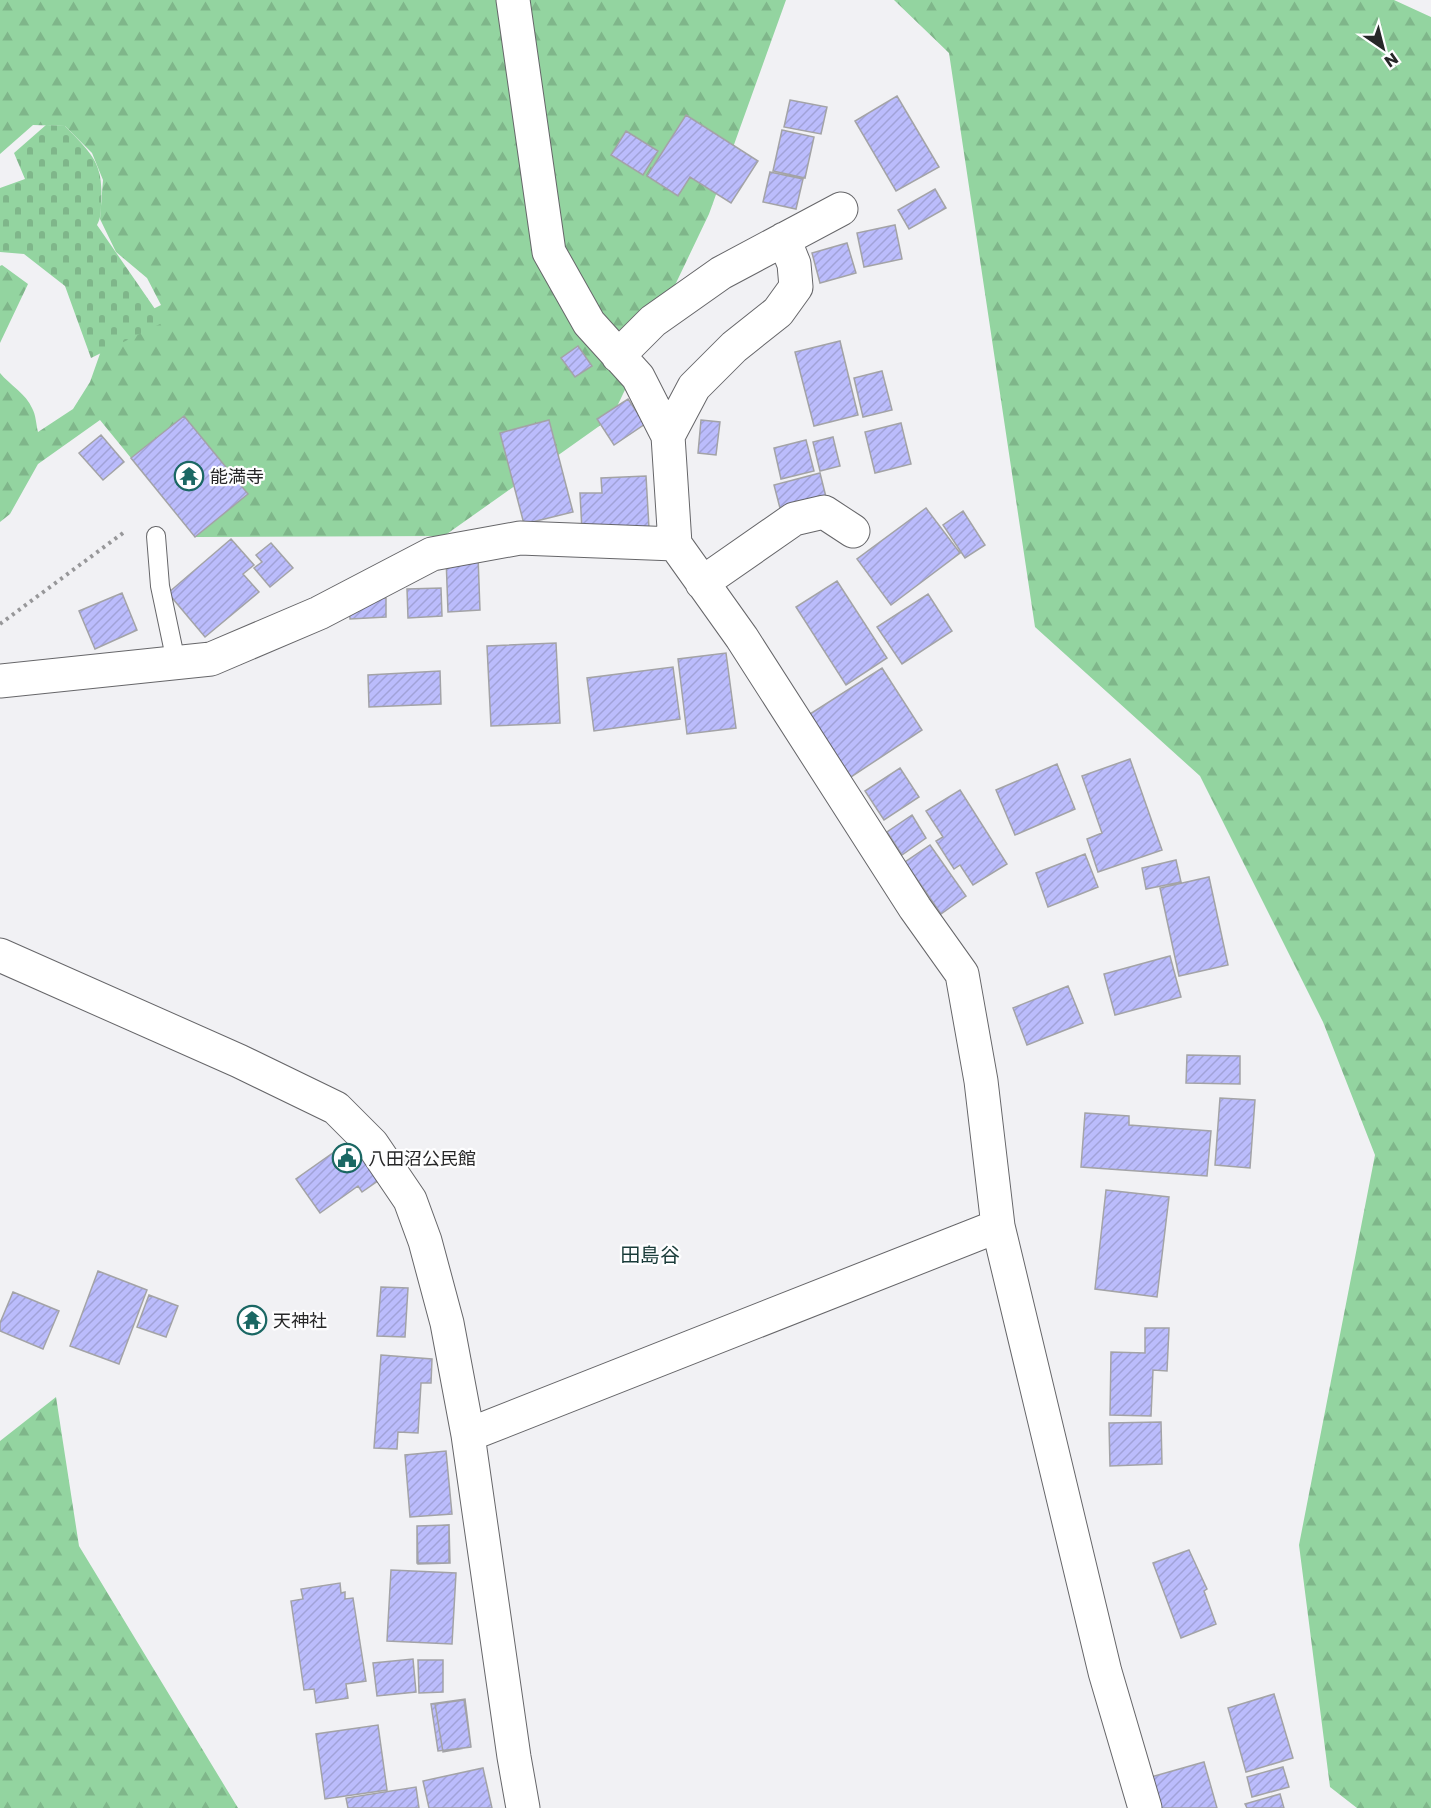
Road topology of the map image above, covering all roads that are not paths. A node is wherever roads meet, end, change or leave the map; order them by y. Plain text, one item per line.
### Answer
1 (513, 0) edge
2 (841, 209) dead end
3 (784, 239) junction
4 (618, 356) junction
5 (668, 436) junction
6 (853, 531) dead end
7 (156, 536) dead end
8 (675, 544) junction
9 (702, 583) junction
10 (176, 662) junction
11 (0, 681) edge
12 (0, 955) edge
13 (998, 1226) junction
14 (468, 1435) junction
15 (524, 1808) edge
16 (1145, 1808) edge

1 - 4 street
2 - 3 street
3 - 4 street
3 - 5 street
4 - 5 street
5 - 8 street
6 - 9 street
7 - 10 lane
8 - 9 street
8 - 10 street
9 - 13 street
10 - 11 street
12 - 14 street
13 - 14 street
13 - 16 street
14 - 15 street

